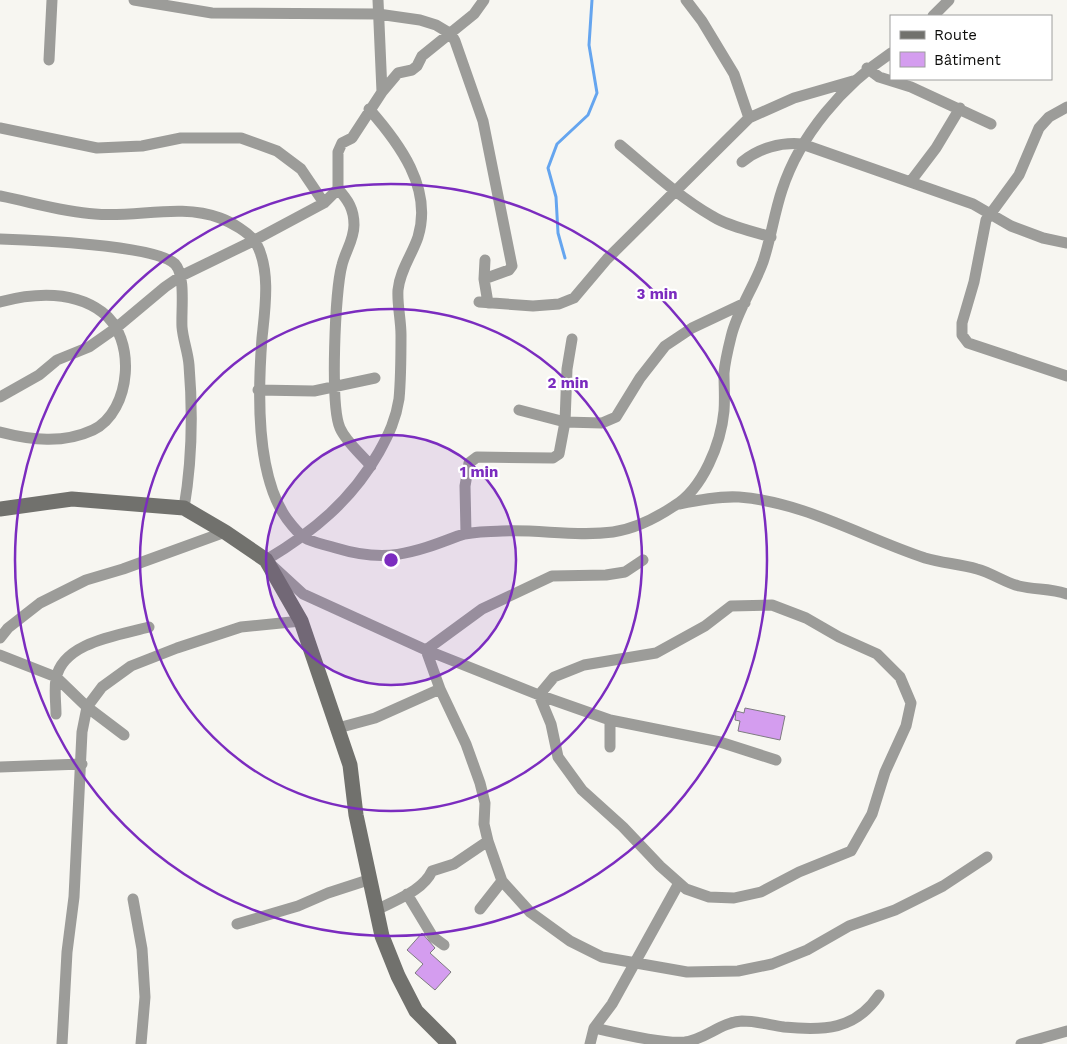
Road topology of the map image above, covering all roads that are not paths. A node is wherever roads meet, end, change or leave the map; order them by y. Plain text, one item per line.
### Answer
1 (52, 0) edge
2 (134, 0) edge
3 (378, 0) edge
4 (484, 0) edge
5 (686, 0) edge
6 (949, 0) edge
7 (179, 4) edge
8 (378, 14) junction
9 (935, 15) edge
10 (451, 34) junction
11 (890, 54) edge
12 (49, 60) dead end
13 (868, 68) junction
14 (852, 81) junction
15 (382, 92) junction
16 (1067, 107) edge
17 (369, 108) junction
18 (960, 108) junction
19 (749, 118) junction
20 (991, 124) dead end
21 (0, 128) edge
22 (802, 144) junction
23 (620, 145) dead end
24 (742, 162) dead end
25 (911, 181) junction
26 (338, 188) junction
27 (677, 192) junction
28 (0, 196) edge
29 (324, 203) junction
30 (990, 214) junction
31 (771, 237) junction
32 (0, 239) edge
33 (255, 240) junction
34 (1067, 243) edge
35 (484, 260) dead end
36 (181, 276) junction
37 (484, 280) junction
38 (0, 302) edge
39 (745, 303) junction
40 (116, 328) junction
41 (572, 339) dead end
42 (1067, 376) edge
43 (375, 378) dead end
44 (334, 386) junction
45 (258, 390) junction
46 (0, 397) edge
47 (519, 410) dead end
48 (566, 422) junction
49 (0, 432) edge
50 (371, 466) junction
51 (679, 504) junction
52 (184, 508) junction
53 (0, 509) edge
54 (225, 532) junction
55 (466, 533) junction
56 (302, 538) junction
57 (266, 560) junction
58 (643, 560) dead end
59 (1067, 594) edge
60 (302, 621) junction
61 (149, 627) dead end
62 (0, 638) edge
63 (426, 650) junction
64 (0, 655) edge
65 (56, 677) junction
66 (440, 689) junction
67 (539, 696) junction
68 (87, 707) junction
69 (56, 714) dead end
70 (610, 720) junction
71 (338, 728) junction
72 (124, 735) dead end
73 (610, 747) dead end
74 (776, 760) dead end
75 (82, 764) junction
76 (0, 767) edge
77 (488, 842) junction
78 (987, 857) dead end
79 (368, 880) junction
80 (502, 881) junction
81 (680, 883) junction
82 (407, 894) junction
83 (133, 899) dead end
84 (480, 909) dead end
85 (377, 910) junction
86 (237, 924) dead end
87 (444, 945) dead end
88 (635, 964) junction
89 (879, 995) dead end
90 (594, 1028) junction
91 (1067, 1031) edge
92 (62, 1044) edge
93 (141, 1044) edge
94 (449, 1044) edge
95 (590, 1044) edge
96 (1022, 1044) edge

1 - 12 street
2 - 7 street
3 - 8 street
4 - 10 street
5 - 19 street
6 - 9 street
7 - 8 street
8 - 10 street
8 - 15 street
10 - 15 street
10 - 37 street
11 - 13 street
13 - 14 street
13 - 18 street
14 - 19 street
14 - 22 street
15 - 17 street
16 - 30 street
17 - 26 street
17 - 50 street
18 - 20 street
18 - 25 street
19 - 27 street
21 - 29 street
22 - 24 street
22 - 25 street
22 - 31 street
23 - 27 street
25 - 30 street
26 - 29 street
26 - 44 street
27 - 31 street
27 - 37 street
28 - 33 street
29 - 33 street
30 - 34 street
30 - 42 street
31 - 39 street
32 - 36 street
33 - 36 street
33 - 45 street
35 - 37 street
36 - 40 street
36 - 52 street
38 - 40 street
39 - 48 street
39 - 51 street
40 - 46 street
40 - 49 street
41 - 48 street
43 - 44 street
44 - 45 street
44 - 50 street
45 - 56 street
47 - 48 street
48 - 55 street
50 - 56 street
51 - 55 street
51 - 59 street
52 - 53 street
52 - 54 street
54 - 57 street
54 - 62 street
55 - 56 street
56 - 57 street
57 - 60 street
57 - 63 street
58 - 63 street
60 - 68 street
60 - 71 street
61 - 65 street
63 - 66 street
63 - 67 street
64 - 65 street
65 - 68 street
65 - 69 street
66 - 71 street
66 - 77 street
67 - 70 street
67 - 81 street
67 - 81 street
68 - 72 street
68 - 75 street
70 - 73 street
70 - 74 street
71 - 79 street
75 - 76 street
75 - 92 street
77 - 80 street
77 - 82 street
78 - 88 street
79 - 85 street
79 - 86 street
80 - 84 street
80 - 88 street
81 - 88 street
82 - 85 street
82 - 87 street
83 - 93 street
85 - 94 street
88 - 90 street
89 - 90 street
90 - 95 street
91 - 96 street

